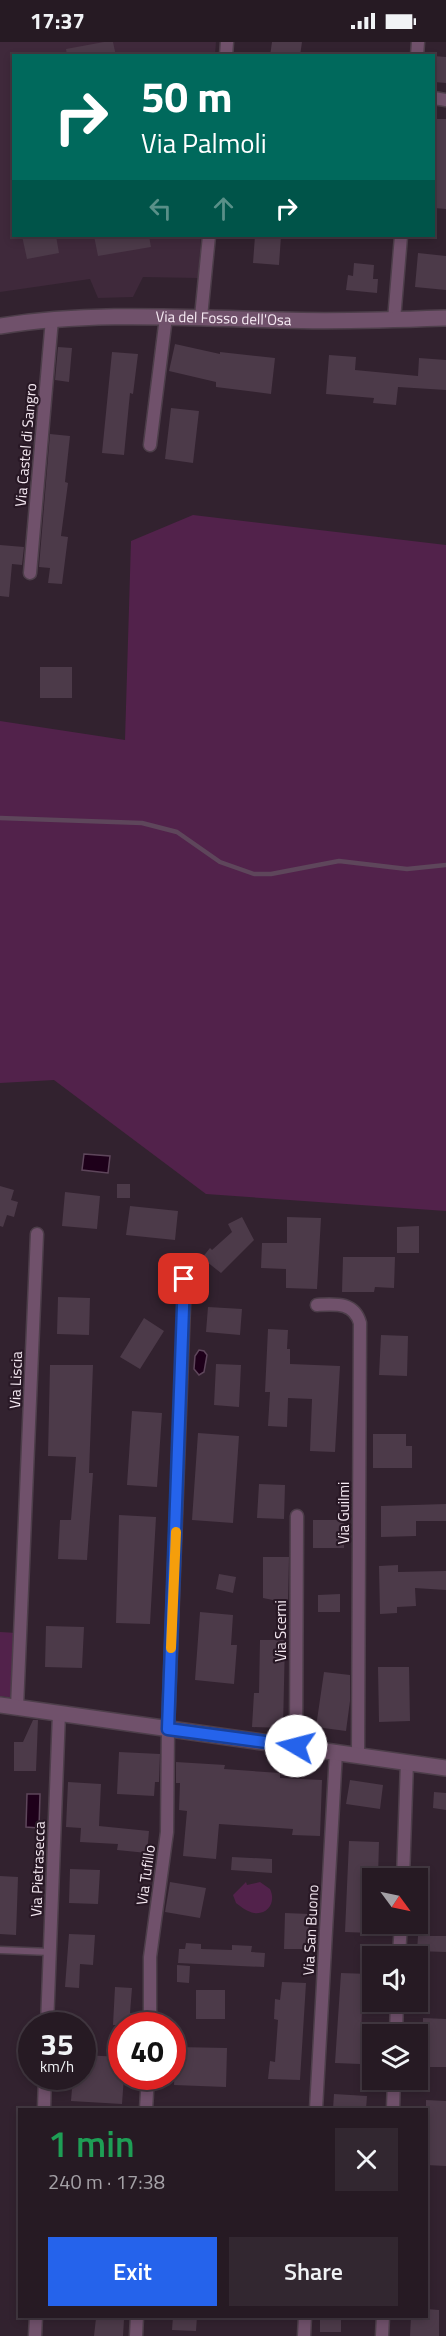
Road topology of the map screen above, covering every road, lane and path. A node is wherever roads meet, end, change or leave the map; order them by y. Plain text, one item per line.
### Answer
1 (209, 237) edge
2 (401, 237) edge
3 (166, 317) junction
4 (201, 317) junction
5 (446, 318) edge
6 (52, 319) junction
7 (394, 320) junction
8 (0, 326) edge
9 (150, 446) dead end
10 (30, 573) dead end
11 (37, 1234) dead end
12 (184, 1279) dead end
13 (317, 1305) dead end
14 (297, 1516) dead end
15 (0, 1705) edge
16 (18, 1707) junction
17 (59, 1713) junction
18 (168, 1729) junction
19 (296, 1746) junction
20 (336, 1752) junction
21 (358, 1755) junction
22 (407, 1762) junction
23 (446, 1768) edge
24 (403, 1868) edge
25 (0, 1950) edge
26 (50, 1952) junction
27 (48, 2012) edge
28 (150, 2012) edge
29 (45, 2090) edge
30 (147, 2090) edge
31 (394, 2090) edge
32 (44, 2108) edge
33 (146, 2108) edge
34 (316, 2108) edge
35 (393, 2108) edge
36 (36, 2318) edge
37 (137, 2318) edge
38 (305, 2318) edge
39 (383, 2318) edge
40 (35, 2336) edge
41 (136, 2336) edge
42 (304, 2336) edge
43 (382, 2336) edge

1 - 4 street
2 - 7 street
3 - 4 street, Via del Fosso dell'Osa
3 - 6 street, Via del Fosso dell'Osa
3 - 9 street
4 - 7 street, Via del Fosso dell'Osa
5 - 7 street, Via del Fosso dell'Osa
6 - 8 street, Via del Fosso dell'Osa
6 - 10 street, Via Castel di Sangro
11 - 16 street, Via Liscia
12 - 18 street, Via Tufillo
13 - 21 street, Via Guilmi
14 - 19 street, Via Scerni
15 - 16 street
16 - 17 street
17 - 18 street
17 - 26 street, Via Pietrasecca
18 - 19 street
18 - 28 street, Via Tufillo
19 - 20 street
20 - 21 street
20 - 34 street, Via San Buono
21 - 22 street
22 - 23 street
22 - 24 street
25 - 26 lane
26 - 27 street, Via Pietrasecca
29 - 32 street
30 - 33 street
31 - 35 street
36 - 40 street
37 - 41 street
38 - 42 street
39 - 43 street

